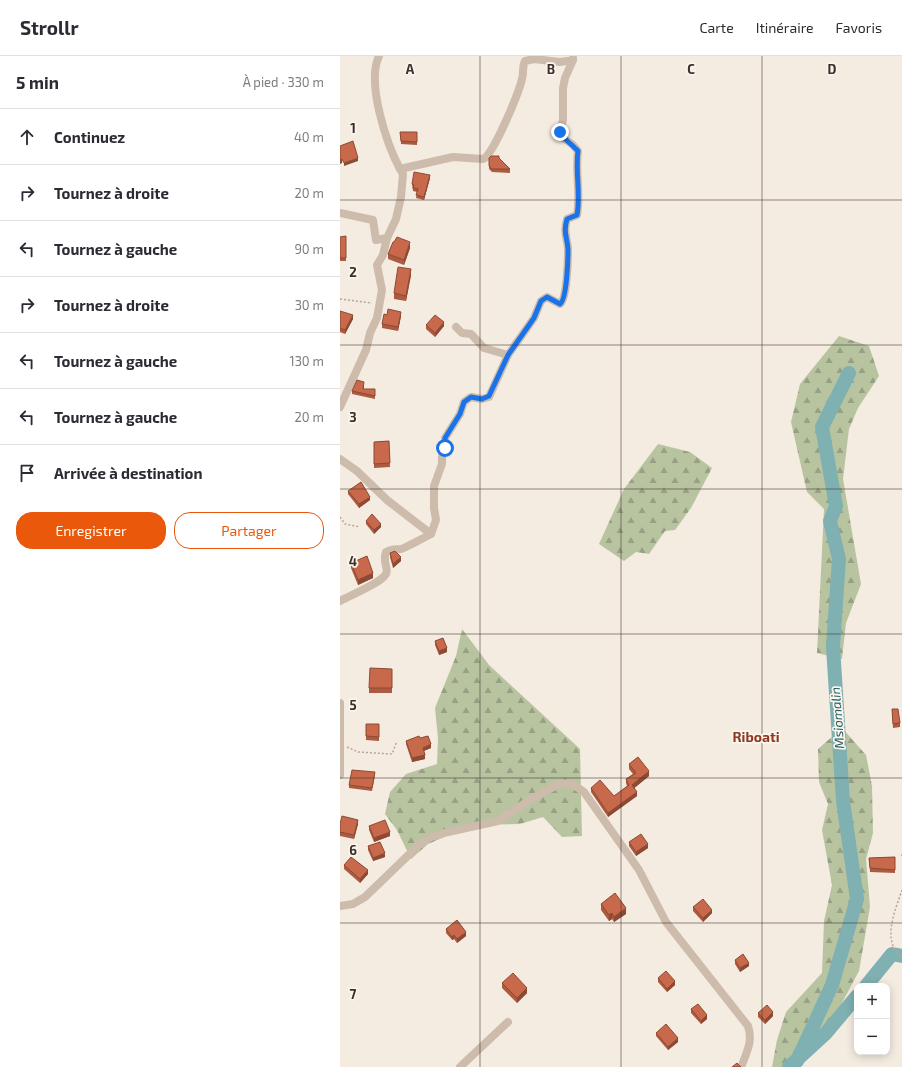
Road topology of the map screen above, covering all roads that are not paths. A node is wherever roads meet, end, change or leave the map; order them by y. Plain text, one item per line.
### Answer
1 (379, 56) edge
2 (573, 58) edge
3 (400, 169) junction
4 (340, 213) edge
5 (388, 238) junction
6 (456, 327) dead end
7 (508, 355) junction
8 (340, 407) edge
9 (340, 459) edge
10 (431, 534) junction
11 (340, 601) edge
12 (340, 703) edge
13 (341, 746) edge
14 (340, 775) edge
15 (340, 906) edge
16 (508, 1022) dead end
17 (742, 1065) dead end
18 (460, 1067) edge

1 - 3 street
2 - 3 street
2 - 7 street
3 - 5 street
4 - 5 street
5 - 8 street
6 - 7 street
7 - 10 street
9 - 10 street
10 - 11 street
12 - 13 street
13 - 14 street
15 - 17 street
16 - 18 street

